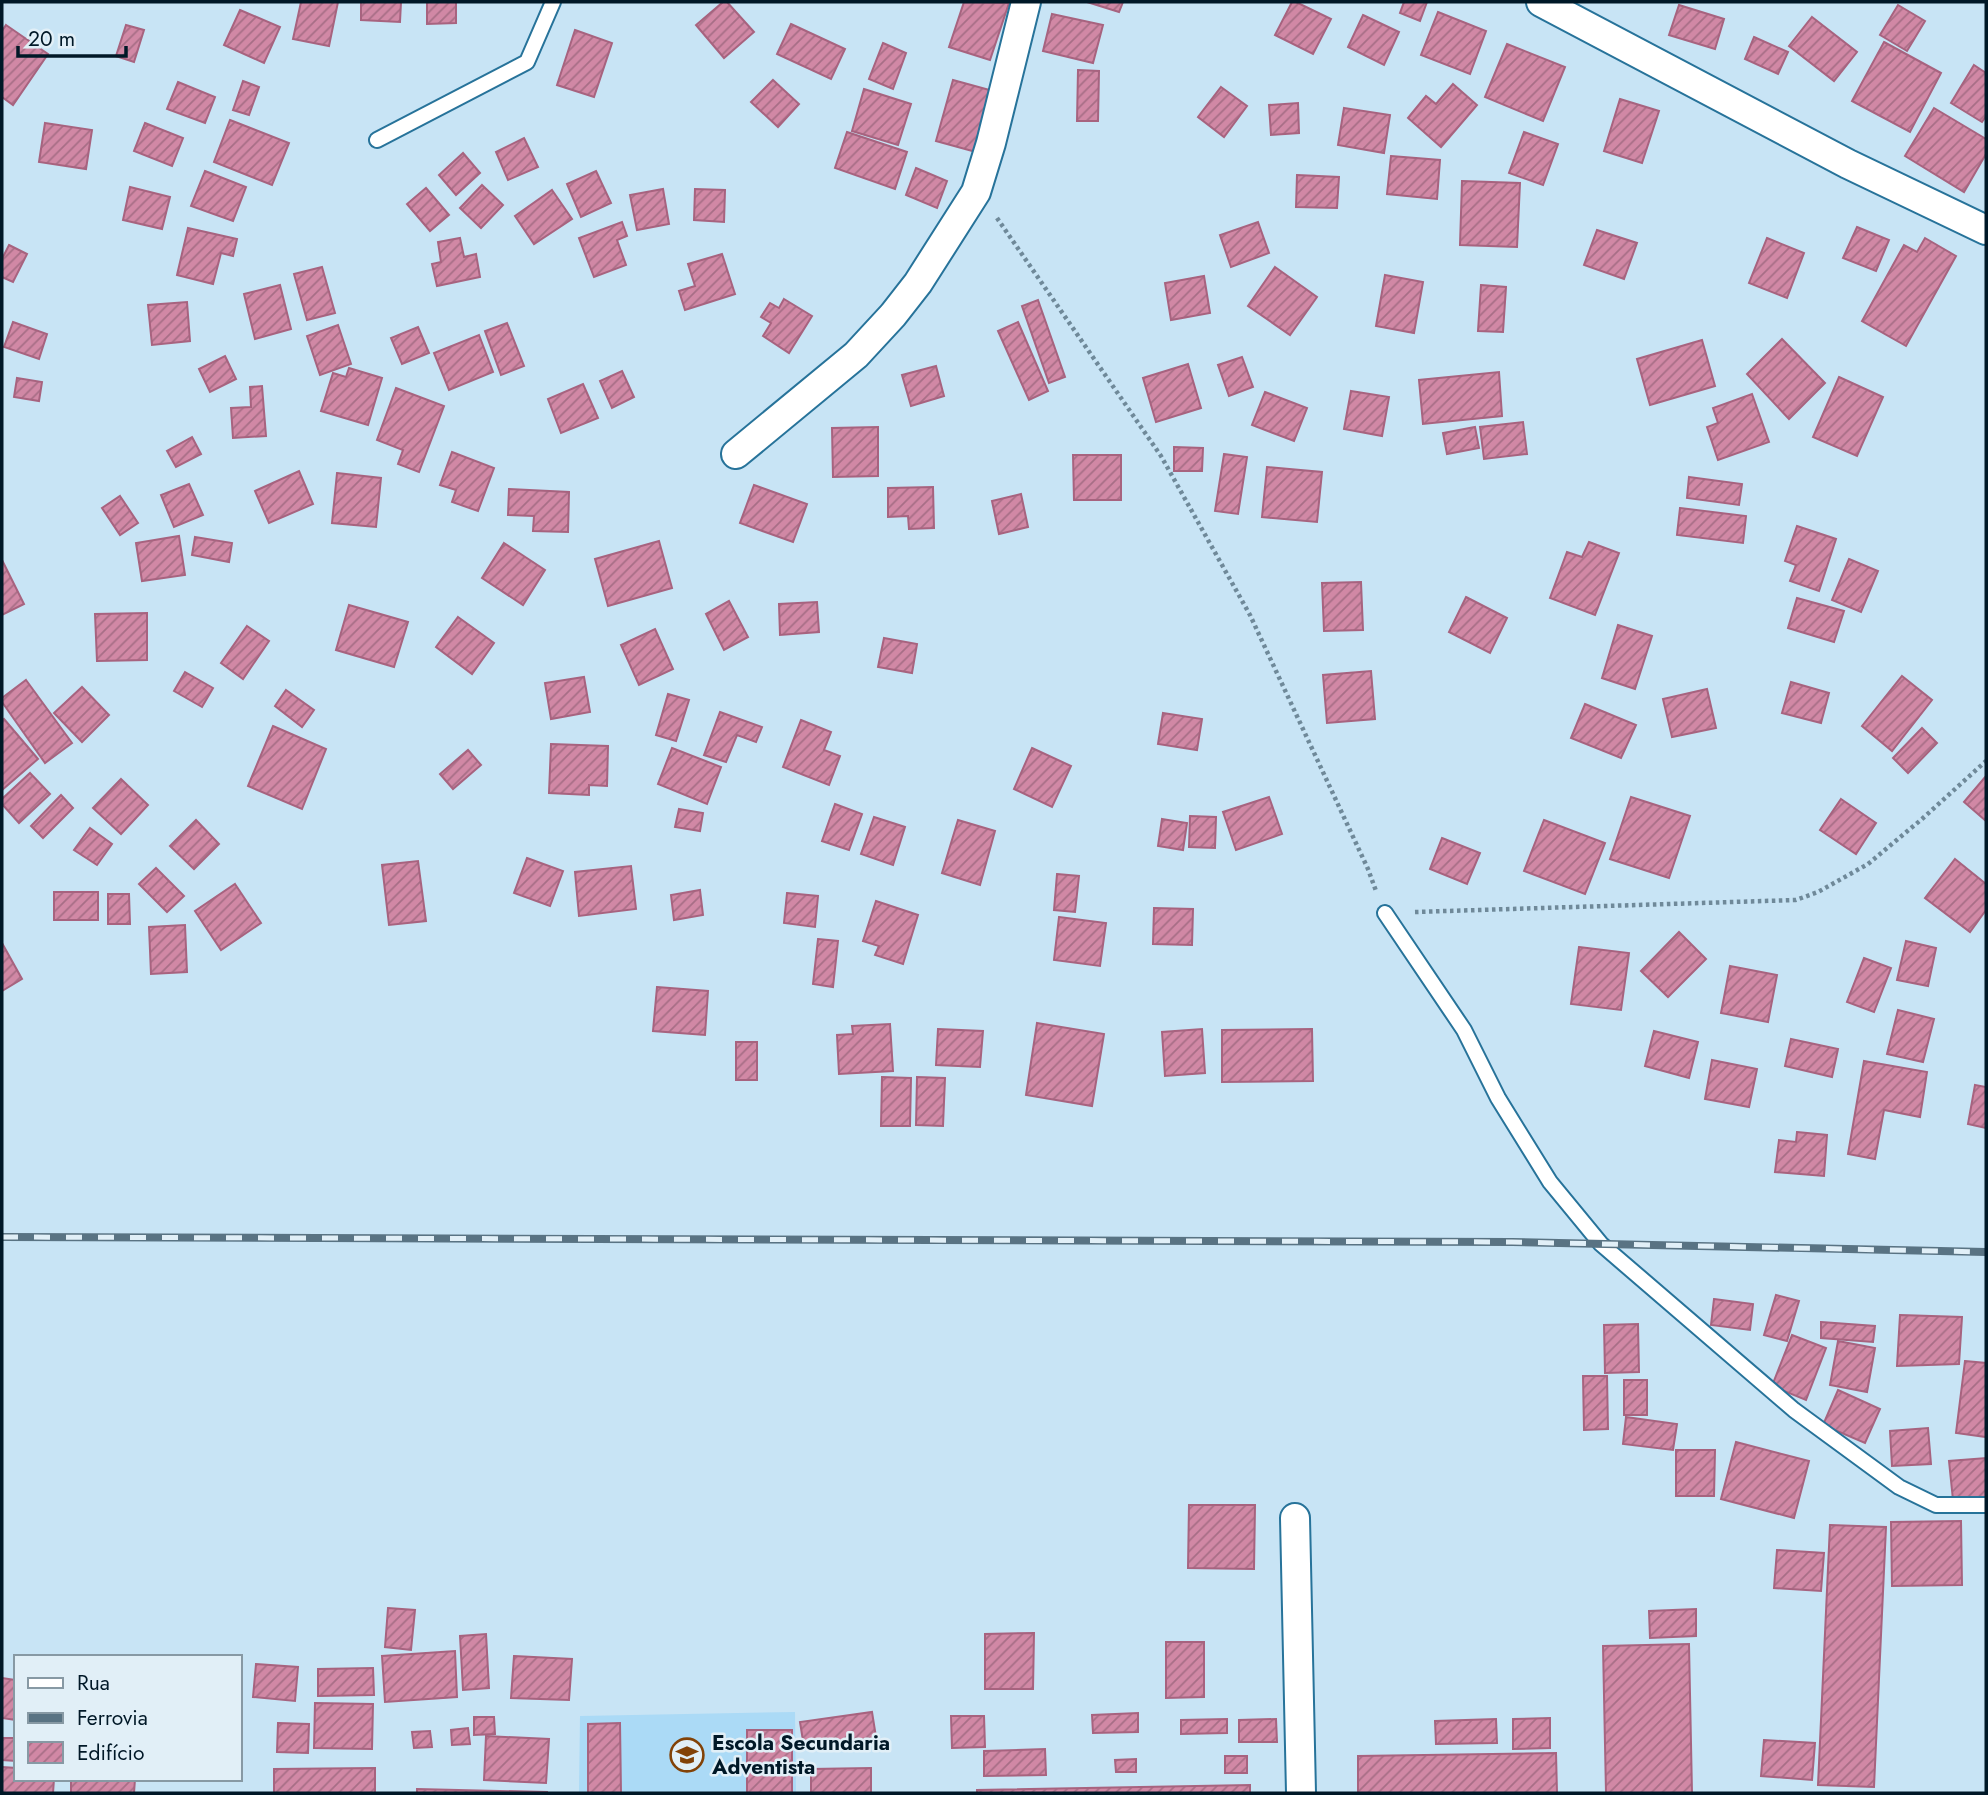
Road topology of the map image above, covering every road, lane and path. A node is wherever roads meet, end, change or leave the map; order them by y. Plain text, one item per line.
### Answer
1 (553, 2) edge
2 (1026, 2) edge
3 (1541, 2) edge
4 (377, 140) dead end
5 (976, 192) junction
6 (1984, 223) edge
7 (736, 454) dead end
8 (1986, 761) edge
9 (1385, 913) junction
10 (1986, 1505) edge
11 (1295, 1518) dead end
12 (1301, 1793) edge

1 - 4 lane
2 - 5 street
3 - 6 street
5 - 7 street
5 - 9 path
8 - 9 path
9 - 10 lane
11 - 12 street

